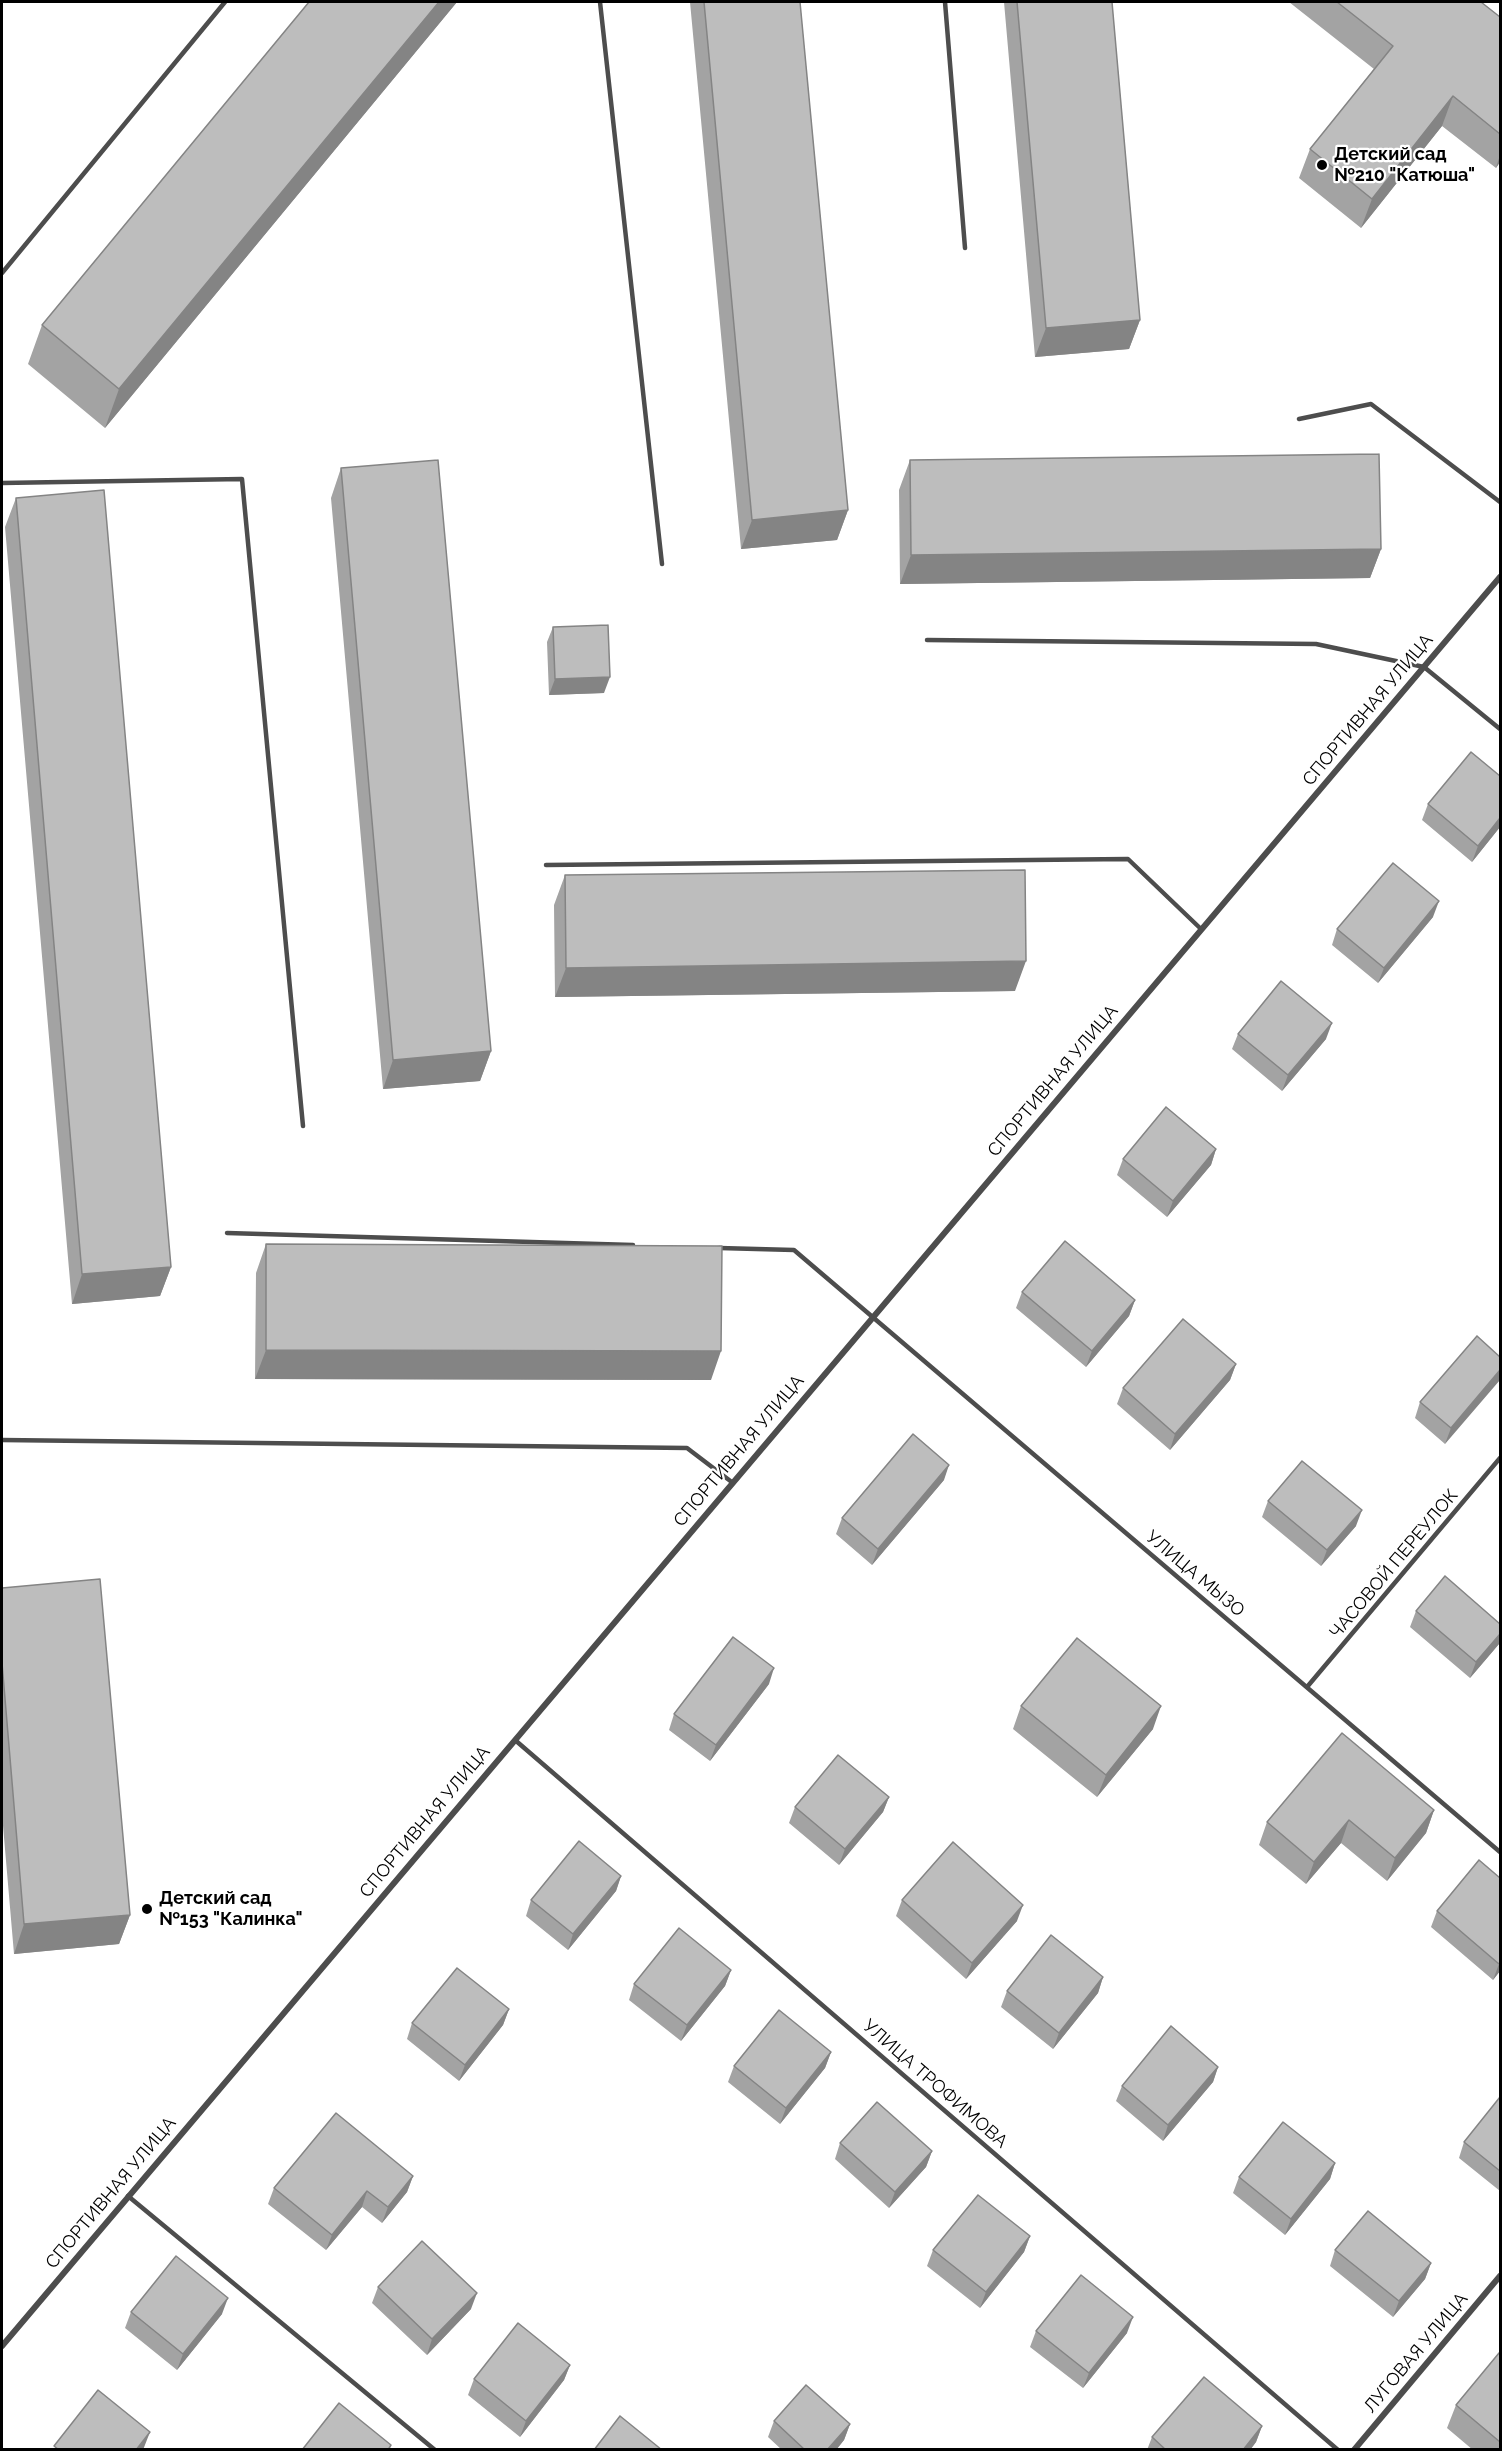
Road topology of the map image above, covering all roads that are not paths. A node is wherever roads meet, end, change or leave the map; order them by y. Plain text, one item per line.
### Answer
1 (225, 2) edge
2 (600, 2) edge
3 (945, 2) edge
4 (965, 248) dead end
5 (2, 273) edge
6 (1299, 418) dead end
7 (2, 483) edge
8 (1500, 502) edge
9 (662, 564) dead end
10 (1500, 577) edge
11 (927, 640) dead end
12 (1424, 667) junction
13 (1500, 729) edge
14 (546, 865) dead end
15 (1202, 929) junction
16 (303, 1126) dead end
17 (227, 1233) dead end
18 (641, 1246) edge
19 (712, 1248) edge
20 (872, 1317) junction
21 (2, 1440) edge
22 (1500, 1458) edge
23 (733, 1483) junction
24 (1307, 1687) junction
25 (515, 1740) junction
26 (1500, 1852) edge
27 (128, 2196) junction
28 (1500, 2277) edge
29 (2, 2346) edge
30 (435, 2450) edge
31 (1338, 2450) edge
32 (1354, 2450) edge

1 - 5 lane
2 - 9 lane
3 - 4 lane
6 - 8 lane
7 - 16 lane
10 - 12 street, СПОРТИВНАЯ УЛИЦА
11 - 12 lane
12 - 13 lane
12 - 15 street, СПОРТИВНАЯ УЛИЦА
14 - 15 lane
15 - 20 street, СПОРТИВНАЯ УЛИЦА
17 - 18 lane
19 - 20 lane, УЛИЦА МЫЗО
20 - 23 street, СПОРТИВНАЯ УЛИЦА
20 - 24 lane, УЛИЦА МЫЗО
21 - 23 lane
22 - 24 lane, ЧАСОВОЙ ПЕРЕУЛОК
23 - 25 street, СПОРТИВНАЯ УЛИЦА
24 - 26 lane, УЛИЦА МЫЗО
25 - 27 street, СПОРТИВНАЯ УЛИЦА
25 - 31 lane, УЛИЦА ТРОФИМОВА
27 - 29 street, СПОРТИВНАЯ УЛИЦА
27 - 30 lane
28 - 32 street, ЛУГОВАЯ УЛИЦА

